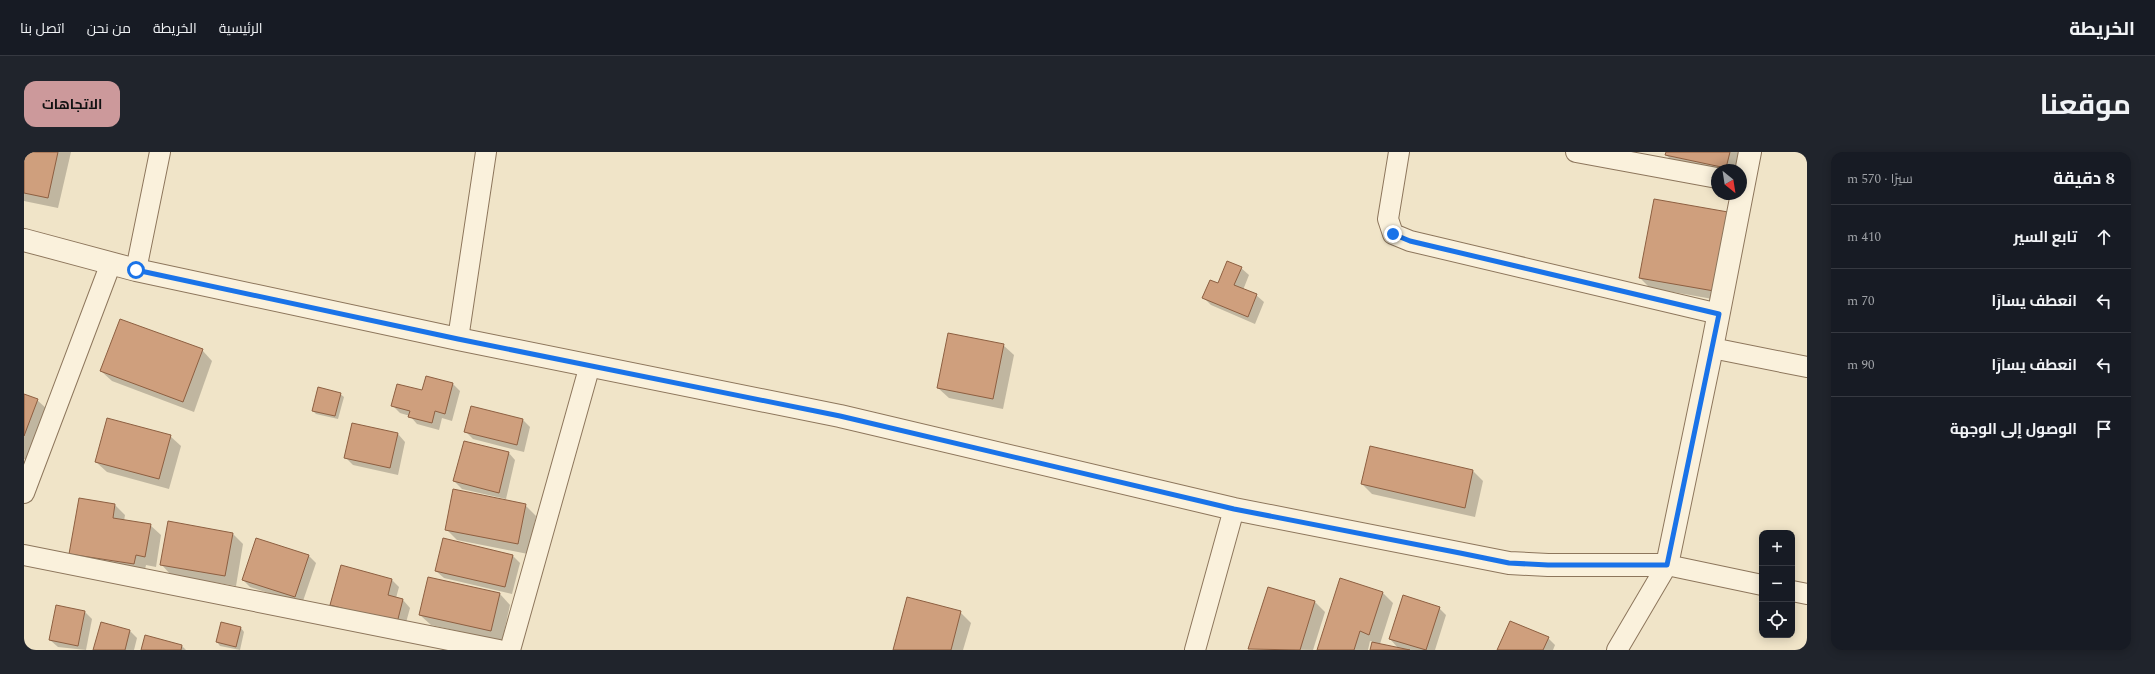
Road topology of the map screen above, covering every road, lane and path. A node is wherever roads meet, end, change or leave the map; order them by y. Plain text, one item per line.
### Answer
1 (160, 152) edge
2 (486, 152) edge
3 (1399, 152) edge
4 (1576, 152) edge
5 (1750, 152) edge
6 (1747, 165) edge
7 (1711, 177) edge
8 (1740, 200) edge
9 (24, 240) edge
10 (111, 263) junction
11 (136, 270) junction
12 (1719, 314) junction
13 (458, 339) junction
14 (1712, 348) junction
15 (590, 365) junction
16 (1807, 367) edge
17 (26, 480) edge
18 (1234, 509) junction
19 (24, 555) edge
20 (1667, 565) junction
21 (1759, 584) edge
22 (1795, 592) edge
23 (1807, 594) edge
24 (499, 650) edge
25 (510, 650) edge
26 (1195, 650) edge
27 (1617, 650) edge

1 - 11 street
2 - 13 street
3 - 12 street
4 - 7 street
5 - 6 street
8 - 12 street
9 - 10 street
10 - 11 street
10 - 17 street
11 - 13 street
12 - 14 street
13 - 15 street
14 - 16 street
14 - 20 street
15 - 18 street
15 - 25 street
18 - 20 street
18 - 26 street
19 - 24 street
20 - 21 street
20 - 27 street
22 - 23 street

